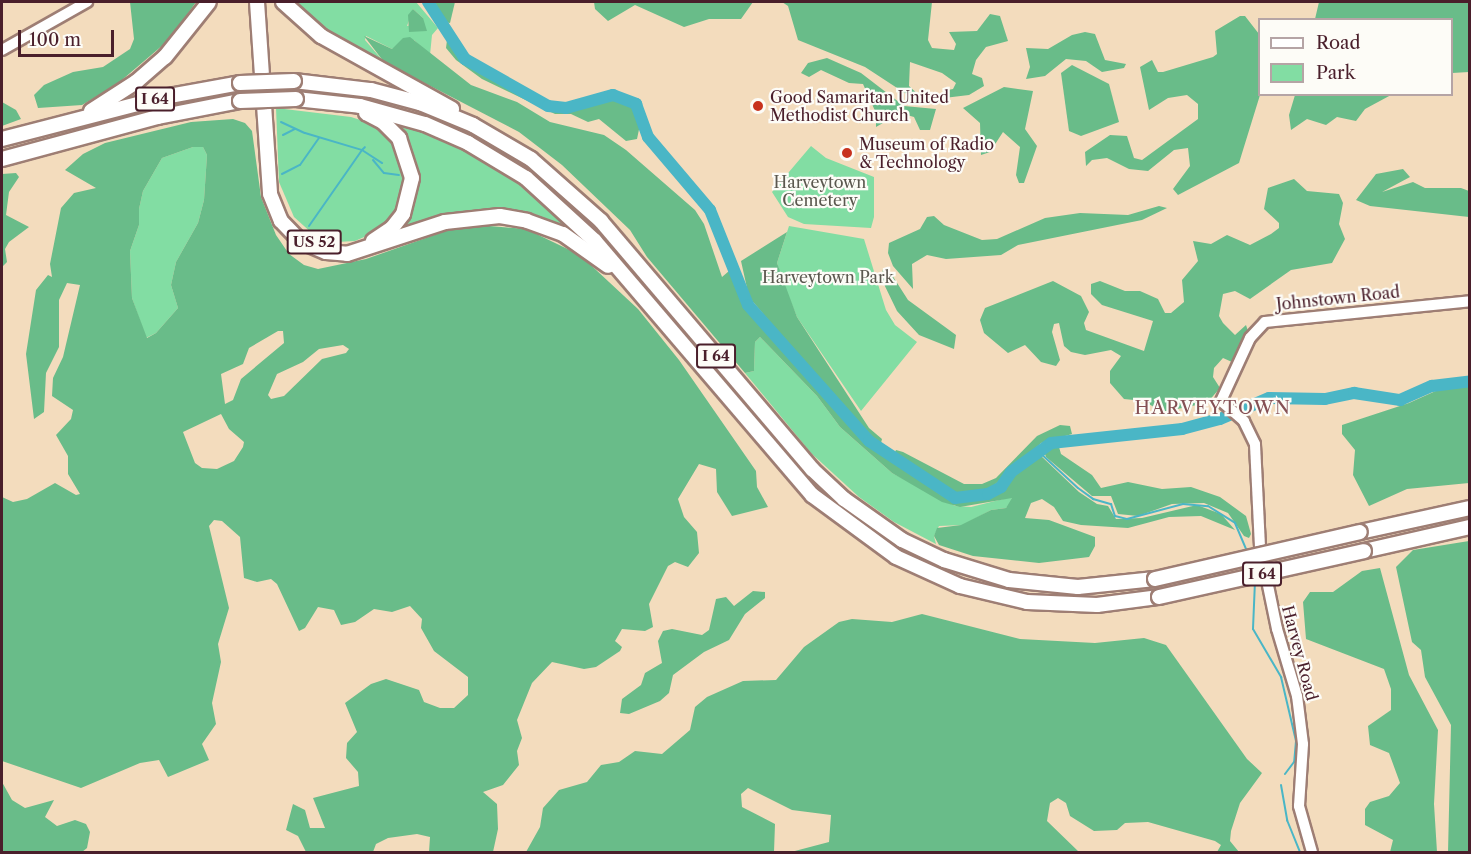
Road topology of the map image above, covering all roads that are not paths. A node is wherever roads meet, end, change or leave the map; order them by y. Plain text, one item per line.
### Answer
1 (87, 2) edge
2 (209, 2) edge
3 (257, 2) edge
4 (263, 2) edge
5 (283, 2) edge
6 (2, 50) edge
7 (336, 102) junction
8 (70, 121) junction
9 (473, 125) junction
10 (2, 139) edge
11 (2, 159) edge
12 (639, 292) junction
13 (1470, 301) edge
14 (1221, 401) joint
15 (1470, 508) edge
16 (1470, 527) edge
17 (1312, 852) edge

1 - 6 street
2 - 8 highway
3 - 12 highway
4 - 7 highway, US 52
5 - 9 highway
7 - 11 highway, I 64, bridge
7 - 12 highway, I 64
8 - 9 highway, I 64, bridge
8 - 10 highway, I 64
9 - 15 highway, I 64, bridge
12 - 16 highway, I 64, bridge
13 - 14 street, Johnstown Road
14 - 17 street, Harvey Road

